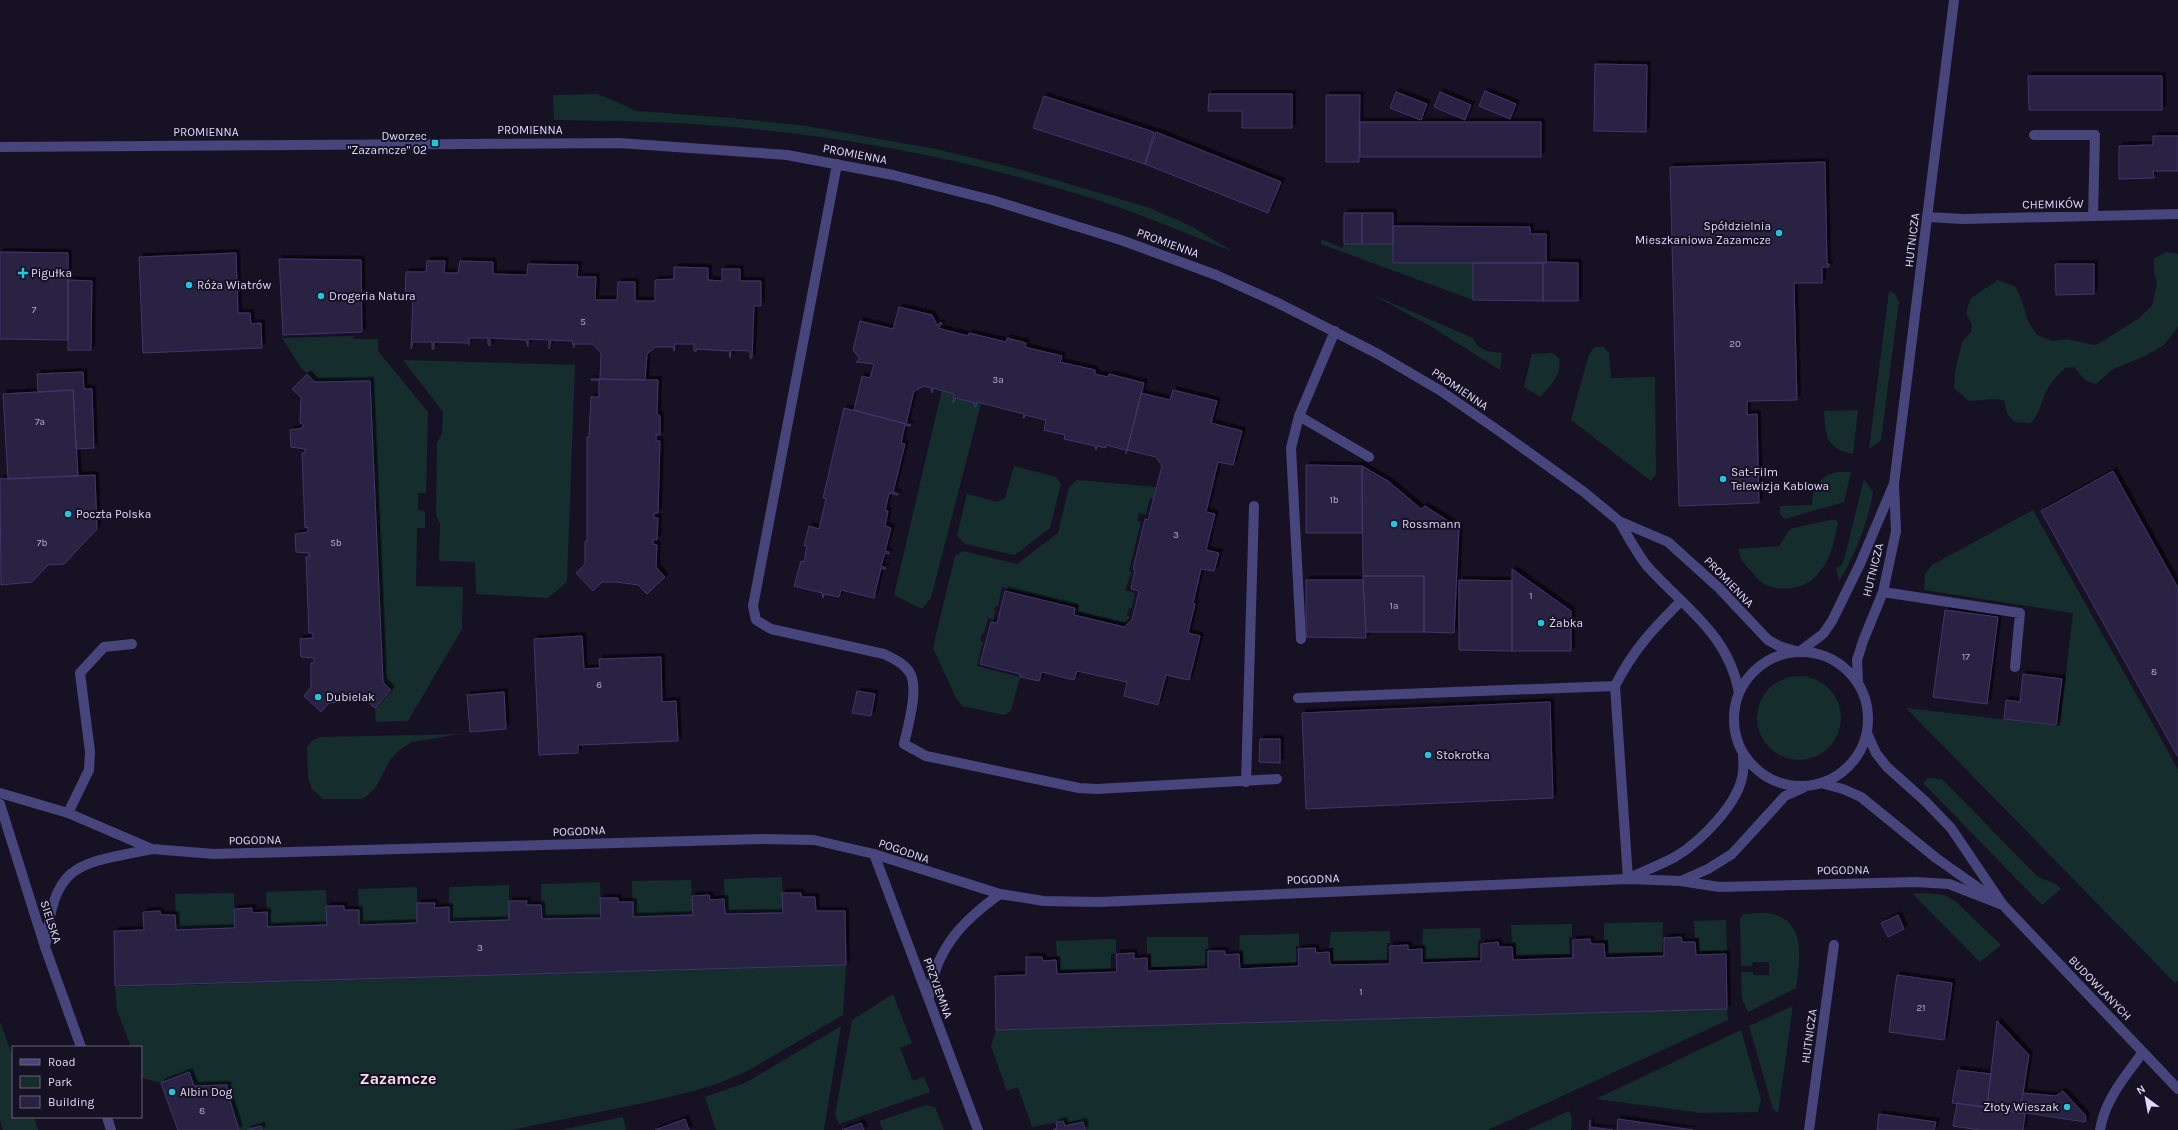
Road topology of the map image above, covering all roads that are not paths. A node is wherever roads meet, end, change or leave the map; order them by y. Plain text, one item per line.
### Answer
1 (1954, 0) edge
2 (2034, 135) dead end
3 (0, 147) edge
4 (837, 164) junction
5 (2178, 214) edge
6 (2093, 216) junction
7 (1928, 217) junction
8 (1335, 331) junction
9 (1299, 416) junction
10 (1369, 457) dead end
11 (1894, 484) junction
12 (1254, 506) dead end
13 (1619, 521) junction
14 (1883, 592) junction
15 (1681, 601) junction
16 (1301, 639) dead end
17 (132, 644) dead end
18 (1798, 652) junction
19 (2015, 667) dead end
20 (1858, 682) junction
21 (1615, 686) junction
22 (1739, 693) junction
23 (1298, 698) dead end
24 (1867, 733) junction
25 (1743, 754) junction
26 (1277, 779) dead end
27 (1246, 782) junction
28 (1821, 783) junction
29 (1804, 787) junction
30 (0, 793) edge
31 (0, 804) edge
32 (68, 813) junction
33 (152, 849) junction
34 (874, 854) junction
35 (1628, 879) junction
36 (1681, 881) junction
37 (1000, 894) junction
38 (2003, 905) junction
39 (1834, 945) dead end
40 (45, 947) junction
41 (929, 999) junction
42 (81, 1046) edge
43 (2143, 1052) junction
44 (2178, 1089) edge
45 (107, 1118) edge
46 (111, 1130) edge
47 (978, 1130) edge
48 (1809, 1130) edge
49 (2100, 1130) edge

1 - 7 street, HUTNICZA
2 - 6 street
3 - 4 street, PROMIENNA
4 - 8 street, PROMIENNA
4 - 27 street
5 - 6 street, CHEMIKÓW
6 - 7 street, CHEMIKÓW
7 - 11 street, HUTNICZA
8 - 9 street
8 - 13 street, PROMIENNA
9 - 10 street
9 - 16 street
11 - 14 street, HUTNICZA
11 - 18 street, HUTNICZA
12 - 27 street
13 - 15 street, PROMIENNA
13 - 18 street, PROMIENNA
14 - 19 street
14 - 20 street, HUTNICZA
15 - 21 street
15 - 22 street, PROMIENNA
17 - 32 street
18 - 20 street
18 - 22 street
20 - 24 street
21 - 23 street
21 - 35 street
22 - 25 street
24 - 28 street
24 - 38 street, BUDOWLANYCH
25 - 29 street
25 - 35 street, POGODNA
26 - 27 street
28 - 29 street
28 - 38 street, BUDOWLANYCH
29 - 36 street, POGODNA
30 - 32 street, POGODNA
31 - 40 street, SIELSKA
32 - 33 street, POGODNA
33 - 34 street, POGODNA
33 - 40 street, POGODNA
34 - 37 street, POGODNA
34 - 41 street, PRZYJEMNA
35 - 36 street, POGODNA
35 - 37 street, POGODNA
36 - 38 street, POGODNA
37 - 41 street
38 - 43 street, BUDOWLANYCH
39 - 48 street, HUTNICZA
40 - 42 street, SIELSKA
41 - 47 street, PRZYJEMNA
43 - 44 street, BUDOWLANYCH
43 - 49 street
45 - 46 street

